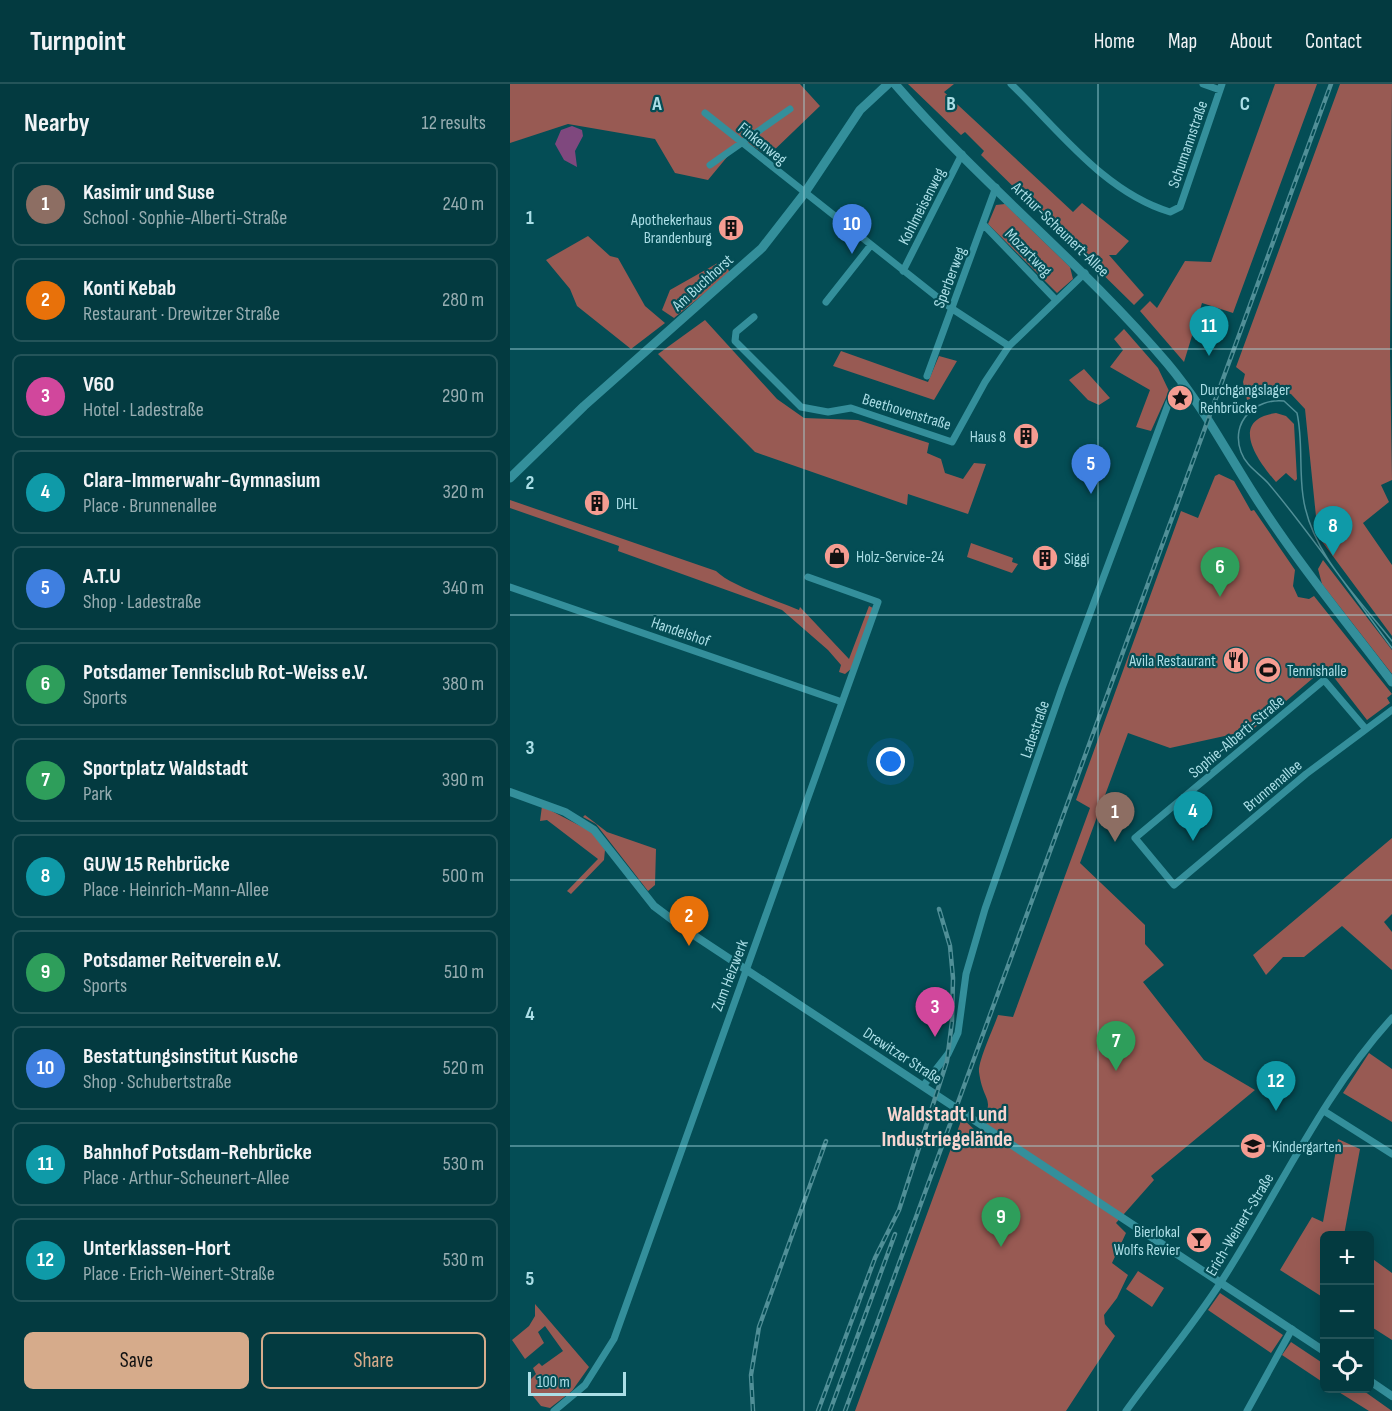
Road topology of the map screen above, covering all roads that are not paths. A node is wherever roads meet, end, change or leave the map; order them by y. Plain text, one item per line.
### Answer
1 (895, 84) edge
2 (1011, 84) edge
3 (1203, 84) edge
4 (1221, 87) edge
5 (790, 109) dead end
6 (705, 113) dead end
7 (740, 143) junction
8 (962, 154) junction
9 (710, 165) dead end
10 (996, 187) junction
11 (804, 194) junction
12 (983, 224) junction
13 (871, 245) junction
14 (903, 271) junction
15 (1084, 273) junction
16 (1055, 299) junction
17 (826, 303) dead end
18 (951, 308) junction
19 (754, 317) dead end
20 (1009, 346) junction
21 (927, 376) dead end
22 (1183, 383) junction
23 (510, 478) edge
24 (808, 577) dead end
25 (510, 587) edge
26 (1392, 682) edge
27 (842, 702) junction
28 (1392, 710) edge
29 (1365, 728) junction
30 (510, 792) edge
31 (1174, 885) joint
32 (745, 969) junction
33 (1392, 1018) edge
34 (923, 1086) junction
35 (1324, 1111) junction
36 (1392, 1154) edge
37 (1221, 1282) junction
38 (1292, 1329) junction
39 (1320, 1348) edge
40 (1374, 1384) edge
41 (1392, 1396) edge
42 (555, 1411) edge
43 (1126, 1411) edge
44 (1247, 1411) edge

1 - 8 main road, Arthur-Scheunert-Allee
1 - 11 main road, Am Buchhorst
2 - 4 street, Schumannstraße
3 - 4 street
5 - 7 street
6 - 7 street, Finkenweg
7 - 9 street
7 - 11 street, Finkenweg
8 - 10 main road, Arthur-Scheunert-Allee
8 - 14 street, Kohlmeisenweg
10 - 12 street, Sperberweg
10 - 15 main road, Arthur-Scheunert-Allee
11 - 13 street, Finkenweg
11 - 23 main road, Am Buchhorst
12 - 16 street, Mozartweg
12 - 18 street, Sperberweg
13 - 14 street, Finkenweg
13 - 17 street
14 - 18 street, Finkenweg
15 - 16 street, Beethovenstraße
15 - 22 main road, Arthur-Scheunert-Allee
16 - 20 street, Beethovenstraße
18 - 20 street, Finkenweg
18 - 21 street, Sperberweg
19 - 20 street, Beethovenstraße
22 - 26 main road, Arthur-Scheunert-Allee
22 - 34 street, Ladestraße
24 - 27 street, Zum Heizwerk
25 - 27 street, Handelshof
27 - 32 street, Zum Heizwerk
28 - 29 street, Brunnenallee
29 - 31 street, Brunnenallee
29 - 31 street, Sophie-Alberti-Straße
30 - 32 street, Drewitzer Straße
32 - 34 street, Drewitzer Straße
32 - 42 street, Zum Heizwerk
33 - 35 street, Erich-Weinert-Straße
34 - 37 street, Drewitzer Straße
35 - 36 street
35 - 37 street, Erich-Weinert-Straße
37 - 38 street, Drewitzer Straße
37 - 43 street, Erich-Weinert-Straße
38 - 39 street, Drewitzer Straße
38 - 44 street
40 - 41 street

